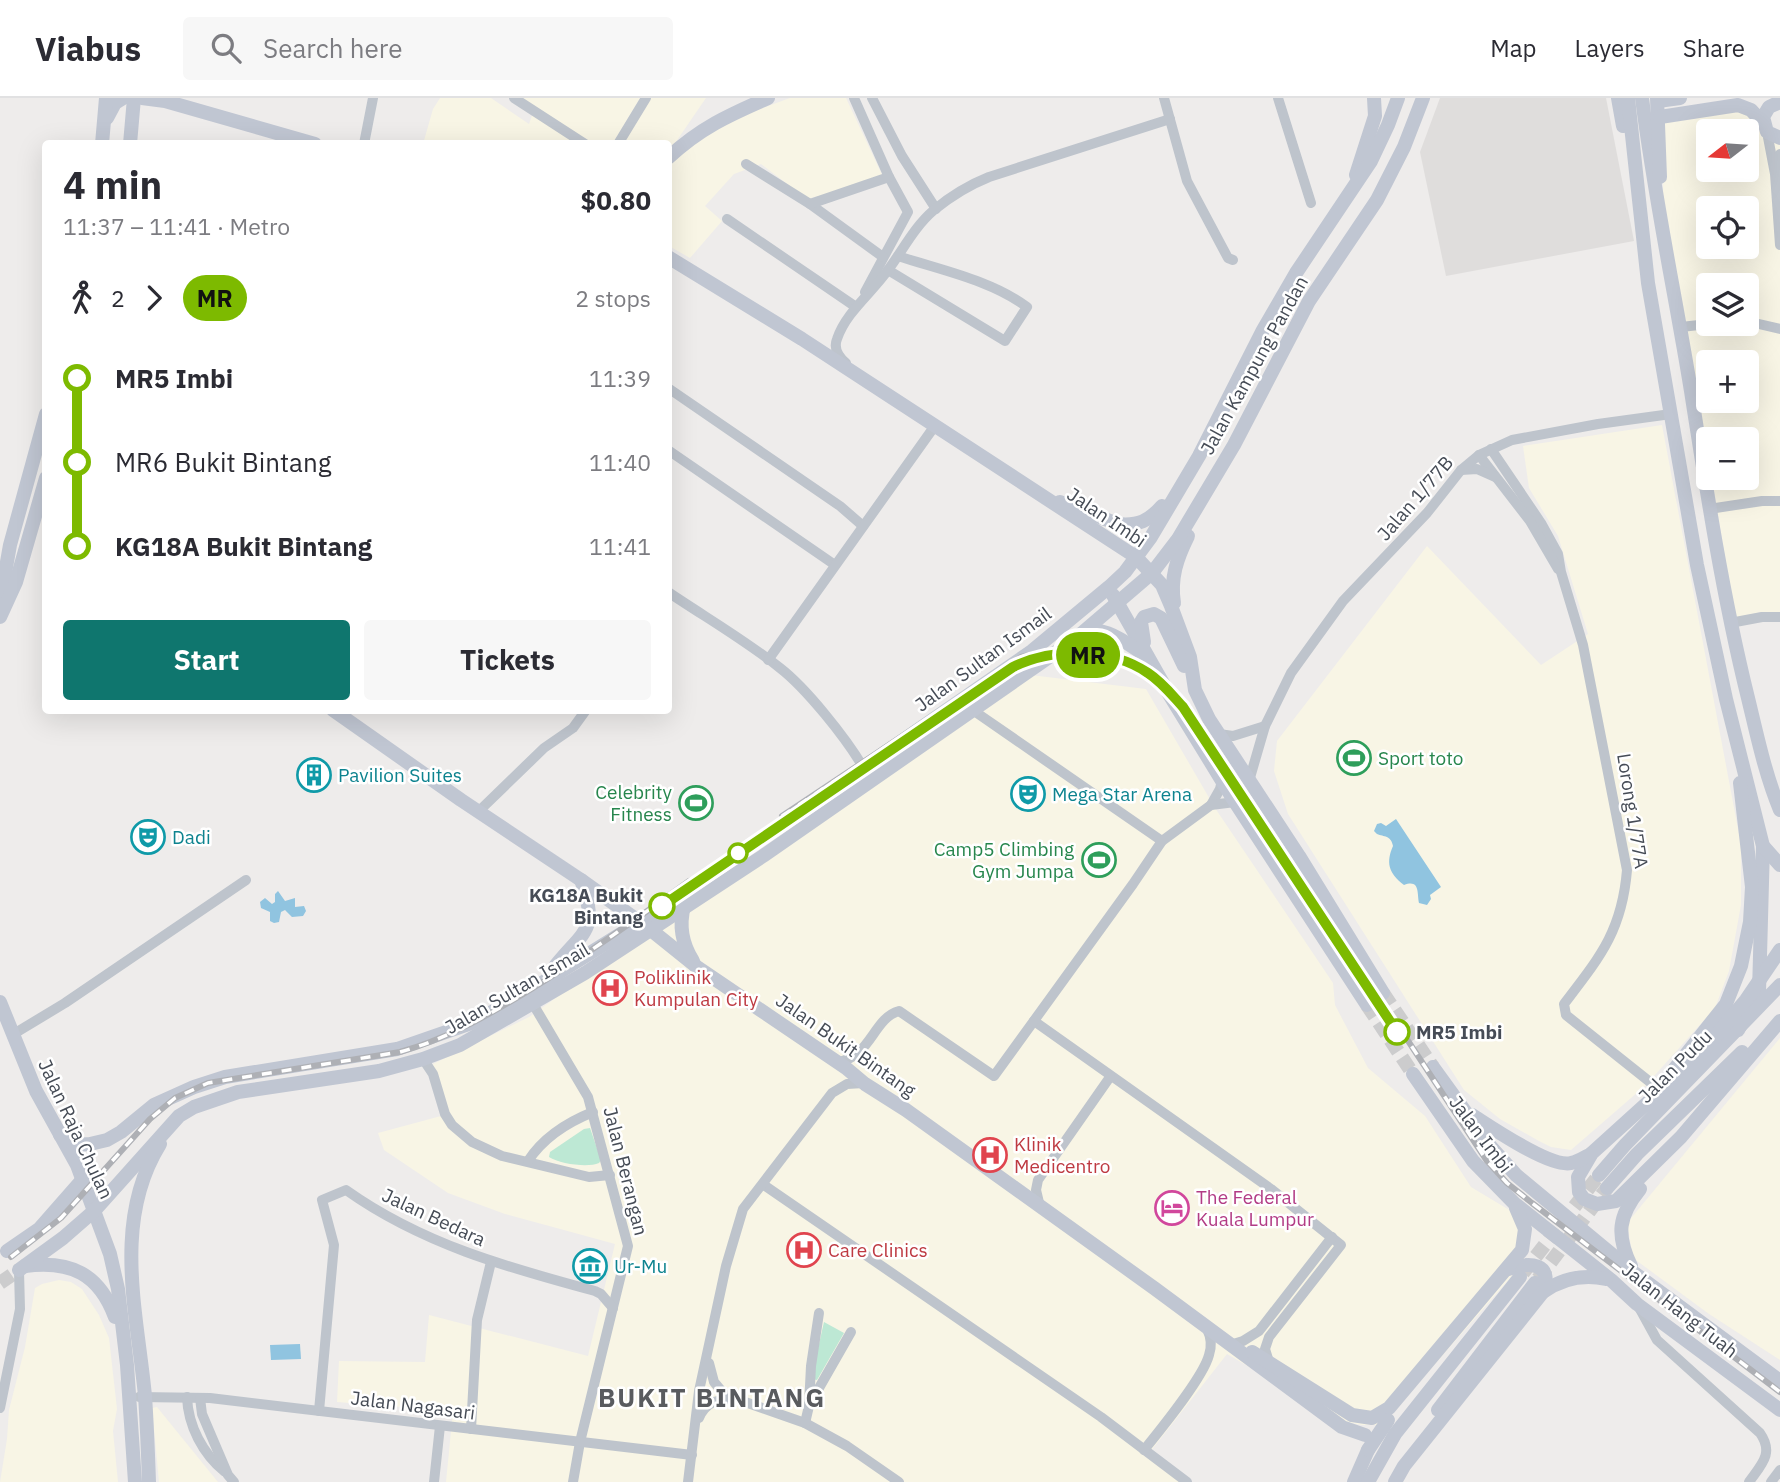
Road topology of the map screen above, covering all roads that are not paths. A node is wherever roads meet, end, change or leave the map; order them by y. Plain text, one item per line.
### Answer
1 (106, 98) edge
2 (123, 98) edge
3 (134, 98) edge
4 (142, 98) edge
5 (373, 98) edge
6 (514, 98) edge
7 (646, 98) edge
8 (768, 98) edge
9 (854, 98) edge
10 (863, 98) edge
11 (1164, 98) edge
12 (1278, 98) edge
13 (1374, 98) edge
14 (1398, 98) edge
15 (1423, 98) edge
16 (1618, 98) edge
17 (1628, 98) edge
18 (1642, 98) edge
19 (1680, 98) edge
20 (1658, 100) edge
21 (1779, 100) edge
22 (525, 101) edge
23 (874, 102) edge
24 (859, 111) junction
25 (1660, 117) junction
26 (1170, 119) junction
27 (104, 126) junction
28 (1770, 131) edge
29 (102, 140) edge
30 (131, 140) edge
31 (301, 140) edge
32 (365, 140) edge
33 (579, 140) edge
34 (620, 140) edge
35 (1780, 153) edge
36 (672, 154) edge
37 (746, 164) dead end
38 (1775, 174) junction
39 (889, 177) junction
40 (1350, 196) junction
41 (1311, 202) dead end
42 (810, 204) junction
43 (936, 209) junction
44 (1659, 211) junction
45 (727, 219) dead end
46 (1780, 245) edge
47 (898, 256) junction
48 (883, 257) junction
49 (672, 260) edge
50 (1233, 260) dead end
51 (888, 270) junction
52 (1648, 283) junction
53 (856, 307) junction
54 (1759, 324) edge
55 (1696, 325) edge
56 (1681, 327) junction
57 (1780, 329) edge
58 (860, 378) junction
59 (672, 391) edge
60 (1671, 414) junction
61 (42, 427) edge
62 (934, 427) junction
63 (1234, 445) junction
64 (1491, 449) junction
65 (672, 453) edge
66 (1479, 455) junction
67 (1199, 456) junction
68 (1461, 470) junction
69 (1189, 472) junction
70 (1499, 479) junction
71 (42, 492) edge
72 (1033, 492) junction
73 (1780, 501) edge
74 (1709, 509) junction
75 (863, 526) junction
76 (5, 550) edge
77 (1136, 557) junction
78 (835, 565) junction
79 (1561, 572) junction
80 (1152, 573) junction
81 (1109, 587) junction
82 (672, 595) edge
83 (0, 601) edge
84 (1117, 602) junction
85 (0, 617) edge
86 (1780, 617) edge
87 (1178, 623) junction
88 (1730, 623) junction
89 (1075, 639) junction
90 (1148, 657) junction
91 (768, 660) junction
92 (1195, 690) junction
93 (974, 711) junction
94 (341, 714) edge
95 (583, 714) edge
96 (1265, 726) junction
97 (1219, 734) junction
98 (1740, 754) junction
99 (863, 767) junction
100 (1222, 780) junction
101 (1250, 780) junction
102 (1235, 802) junction
103 (1211, 805) junction
104 (1780, 810) edge
105 (479, 811) junction
106 (1162, 841) junction
107 (1763, 846) junction
108 (1780, 865) edge
109 (246, 880) dead end
110 (581, 880) junction
111 (684, 906) junction
112 (645, 926) junction
113 (1780, 950) edge
114 (697, 967) junction
115 (547, 978) junction
116 (1780, 985) edge
117 (1384, 993) tunnel mouth
118 (0, 1002) edge
119 (533, 1004) junction
120 (1367, 1005) tunnel mouth
121 (1780, 1009) edge
122 (3, 1017) edge
123 (1034, 1021) junction
124 (1780, 1021) edge
125 (1738, 1030) junction
126 (12, 1035) junction
127 (423, 1059) junction
128 (837, 1062) junction
129 (1433, 1067) tunnel mouth
130 (1413, 1074) tunnel mouth
131 (1110, 1077) junction
132 (864, 1084) junction
133 (1660, 1090) junction
134 (1465, 1111) junction
135 (593, 1112) junction
136 (175, 1119) junction
137 (60, 1135) junction
138 (1670, 1149) junction
139 (1592, 1153) junction
140 (528, 1161) junction
141 (610, 1175) junction
142 (82, 1180) junction
143 (764, 1185) junction
144 (1514, 1203) junction
145 (1040, 1208) junction
146 (94, 1211) junction
147 (1566, 1217) joint
148 (1332, 1237) junction
149 (1557, 1238) joint
150 (7, 1251) dead end
151 (491, 1262) junction
152 (21, 1269) junction
153 (1633, 1272) junction
154 (1514, 1273) junction
155 (1611, 1280) junction
156 (1539, 1287) junction
157 (1637, 1304) junction
158 (613, 1308) junction
159 (819, 1313) dead end
160 (1205, 1325) junction
161 (851, 1332) dead end
162 (1264, 1334) junction
163 (1230, 1345) junction
164 (125, 1349) junction
165 (707, 1356) junction
166 (1269, 1362) junction
167 (1417, 1377) junction
168 (1780, 1381) edge
169 (137, 1397) junction
170 (187, 1397) junction
171 (200, 1398) junction
172 (733, 1399) junction
173 (1420, 1401) junction
174 (809, 1406) junction
175 (0, 1408) edge
176 (1780, 1410) edge
177 (320, 1411) junction
178 (805, 1423) junction
179 (1388, 1424) junction
180 (440, 1426) junction
181 (471, 1429) junction
182 (695, 1430) junction
183 (1364, 1435) dead end
184 (580, 1442) junction
185 (1144, 1450) junction
186 (692, 1455) junction
187 (1780, 1470) edge
188 (231, 1478) edge
189 (887, 1478) edge
190 (135, 1482) edge
191 (149, 1482) edge
192 (434, 1482) edge
193 (573, 1482) edge
194 (688, 1482) edge
195 (900, 1482) edge
196 (1187, 1482) edge
197 (1354, 1482) edge
198 (1368, 1482) edge
199 (1387, 1482) edge
200 (1395, 1482) edge
201 (1749, 1482) edge
202 (1771, 1482) edge

1 - 27 main road
2 - 27 main road
3 - 30 main road
4 - 31 main road
5 - 32 street
6 - 22 street
7 - 34 street
8 - 36 main road
9 - 24 street
10 - 23 street
10 - 24 street
11 - 26 street
12 - 41 street
13 - 40 main road
14 - 40 main road, Jalan Kampung Pandan
15 - 63 main road, Jalan Kampung Pandan
16 - 52 main road
17 - 52 main road
18 - 44 main road
19 - 20 main road
20 - 25 main road
21 - 28 main road
22 - 33 street
23 - 43 street
24 - 39 street
25 - 28 main road
25 - 44 main road
26 - 43 street
26 - 50 street
27 - 29 main road
28 - 38 street
35 - 38 street
37 - 42 street
38 - 46 street
39 - 42 street
39 - 48 street
40 - 67 main road, Jalan Kampung Pandan
42 - 48 street
43 - 47 street
44 - 56 main road
45 - 53 street
47 - 51 street
47 - 51 street
48 - 53 street
49 - 58 main road, Jalan Imbi
51 - 53 street
52 - 60 main road
53 - 58 street
54 - 57 street
55 - 56 street
56 - 74 main road
58 - 62 main road, Jalan Imbi
59 - 75 street
60 - 64 street, Jalan 1/77B
60 - 98 main road
61 - 76 main road
62 - 72 main road, Jalan Imbi
62 - 75 street
63 - 67 main road
63 - 80 main road, Jalan Kampung Pandan
63 - 87 main road
64 - 66 street, Jalan 1/77B
64 - 79 street
65 - 78 street
66 - 68 street, Jalan 1/77B
66 - 70 street
67 - 69 main road, Jalan Kampung Pandan
68 - 70 street
68 - 96 street, Jalan 1/77B
69 - 72 main road
69 - 77 main road, Jalan Kampung Pandan
70 - 79 street
71 - 85 main road
72 - 77 main road, Jalan Imbi
73 - 74 street
74 - 88 main road
75 - 78 street
76 - 83 main road
77 - 80 main road, Jalan Imbi
77 - 81 main road, Jalan Sultan Ismail
78 - 91 street
79 - 133 street, Lorong 1/77A
80 - 81 main road
80 - 84 main road, Jalan Sultan Ismail
80 - 87 main road, Jalan Imbi
81 - 84 main road
81 - 99 main road, Jalan Sultan Ismail
82 - 91 street
84 - 89 main road, Jalan Sultan Ismail
84 - 90 main road
86 - 88 street
87 - 92 main road, Jalan Imbi
88 - 104 main road
89 - 90 main road
89 - 93 main road, Jalan Sultan Ismail
90 - 92 main road
90 - 100 main road
91 - 99 street
92 - 97 main road, Jalan Imbi
93 - 106 street
93 - 111 main road, Jalan Sultan Ismail
94 - 105 main road, Jalan Bukit Bintang
95 - 105 street
96 - 97 street
96 - 101 street, Jalan 1/77B
97 - 101 main road, Jalan Imbi
98 - 107 main road
98 - 133 main road
99 - 112 main road, Jalan Sultan Ismail
100 - 102 main road
100 - 103 street
101 - 117 main road, Jalan Imbi
102 - 103 street
102 - 120 main road
103 - 106 street
105 - 110 main road, Jalan Bukit Bintang
106 - 123 street
107 - 108 main road
107 - 125 main road
109 - 126 street
110 - 112 main road, Jalan Bukit Bintang
110 - 115 main road
111 - 112 main road, Jalan Sultan Ismail
111 - 114 main road
112 - 114 main road, Jalan Bukit Bintang
112 - 115 main road, Jalan Sultan Ismail
112 - 119 main road, Jalan Sultan Ismail
113 - 133 main road, bridge
114 - 128 main road, Jalan Bukit Bintang
115 - 137 main road, Jalan Sultan Ismail
116 - 125 main road, Jalan Pudu
118 - 122 main road, Jalan Raja Chulan
119 - 127 main road, Jalan Sultan Ismail
119 - 135 street, Jalan Berangan
121 - 125 main road, Jalan Pudu
122 - 126 main road, Jalan Raja Chulan
123 - 128 street
123 - 131 street
124 - 138 main road
126 - 137 main road, Jalan Raja Chulan
127 - 136 main road, Jalan Sultan Ismail
127 - 140 street
128 - 132 main road, Jalan Bukit Bintang
129 - 134 main road, Jalan Imbi
130 - 144 main road, Jalan Imbi
131 - 145 street
131 - 148 street
132 - 143 street
132 - 145 main road, Jalan Bukit Bintang
133 - 139 main road
134 - 139 main road
134 - 147 main road, Jalan Imbi
135 - 140 street
135 - 141 street, Jalan Berangan
136 - 146 main road, Jalan Sultan Ismail
136 - 169 main road, Jalan Raja Chulan
137 - 142 main road, Jalan Raja Chulan
138 - 139 main road
138 - 153 main road
140 - 141 street
141 - 158 street, Jalan Berangan
142 - 146 main road, Jalan Raja Chulan
142 - 150 main road
143 - 165 street
143 - 185 street
144 - 149 main road, Jalan Imbi
144 - 154 main road
145 - 160 main road, Jalan Bukit Bintang
146 - 152 main road, Jalan Sultan Ismail
146 - 164 main road, Jalan Raja Chulan
147 - 153 main road, Jalan Hang Tuah
148 - 162 street
148 - 162 street
149 - 155 main road, Jalan Hang Tuah
151 - 158 street, Jalan Bedara
151 - 177 street, Jalan Bedara
151 - 181 street
152 - 164 main road
152 - 175 street
153 - 168 main road, Jalan Hang Tuah
154 - 156 main road
154 - 167 main road
154 - 173 main road
155 - 156 main road
155 - 157 main road, Jalan Hang Tuah
156 - 199 main road
156 - 200 main road
157 - 176 main road, Jalan Hang Tuah
157 - 201 street
158 - 184 street, Jalan Berangan
159 - 174 street
160 - 163 main road, Jalan Bukit Bintang
160 - 185 street
161 - 174 street
162 - 163 street
162 - 166 street
163 - 166 main road
163 - 183 main road
164 - 169 main road, Jalan Raja Chulan
165 - 172 street
165 - 182 street
166 - 167 main road
167 - 179 main road
169 - 170 street, Jalan Nagasari
169 - 190 main road, Jalan Raja Chulan
169 - 191 main road, Jalan Raja Chulan
170 - 171 street, Jalan Nagasari
170 - 188 street
171 - 177 street, Jalan Nagasari
171 - 188 street
172 - 178 street
172 - 182 street
173 - 179 main road
173 - 198 main road
174 - 178 street
177 - 180 street, Jalan Nagasari
178 - 189 street
179 - 197 main road, bridge
180 - 181 street, Jalan Nagasari
180 - 192 street
181 - 184 street, Jalan Nagasari
182 - 186 street
184 - 186 street, Jalan Nagasari
184 - 193 street, Jalan Berangan
185 - 196 street
186 - 194 street
187 - 202 street
189 - 195 street

